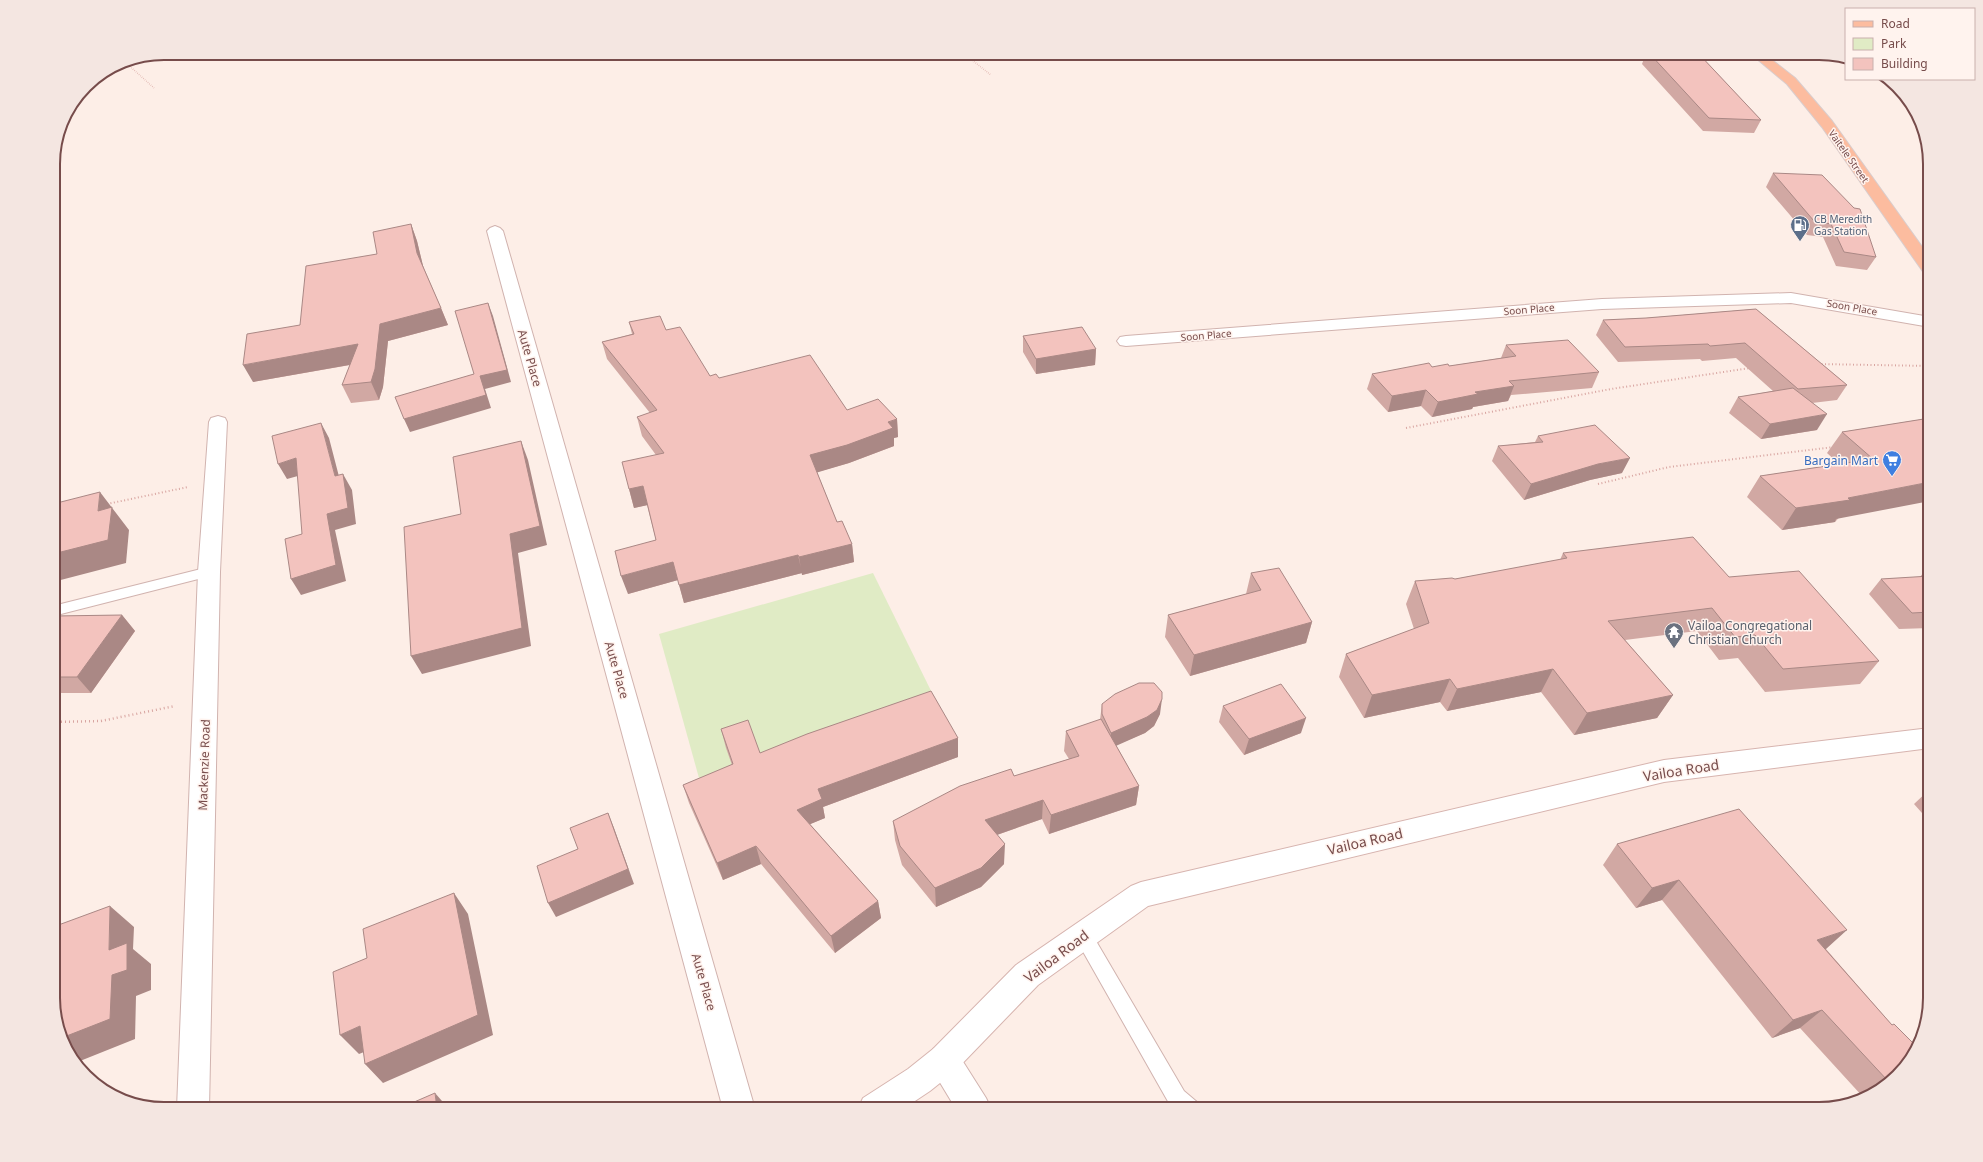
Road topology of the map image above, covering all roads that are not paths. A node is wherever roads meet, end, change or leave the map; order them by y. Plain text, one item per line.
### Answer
1 (1765, 60) edge
2 (495, 231) dead end
3 (1923, 260) edge
4 (1923, 321) edge
5 (1126, 341) dead end
6 (218, 422) dead end
7 (209, 572) junction
8 (60, 609) edge
9 (1923, 739) edge
10 (1083, 935) junction
11 (944, 1060) junction
12 (193, 1102) edge
13 (737, 1102) edge
14 (885, 1102) edge
15 (971, 1102) edge
16 (1182, 1102) edge

1 - 3 main road, Vaitele Street
2 - 13 street, Aute Place
4 - 5 street, Soon Place
6 - 7 street, Mackenzie Road
7 - 8 lane
7 - 12 street, Mackenzie Road
9 - 10 street, Vailoa Road
10 - 11 street, Vailoa Road
10 - 16 lane
11 - 14 street, Vailoa Road
11 - 15 street

